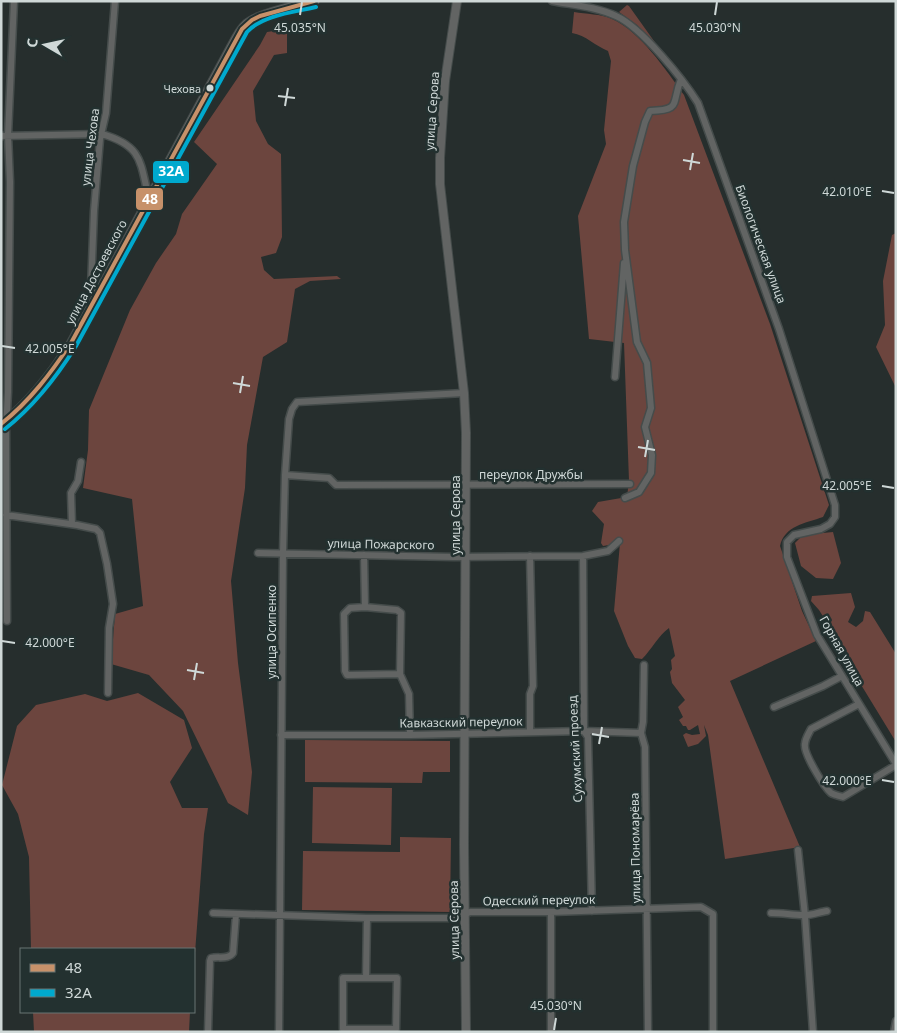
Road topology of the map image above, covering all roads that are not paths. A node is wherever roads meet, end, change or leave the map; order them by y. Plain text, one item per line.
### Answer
1 (14, 1) edge
2 (115, 1) edge
3 (315, 1) edge
4 (457, 1) edge
5 (552, 1) edge
6 (681, 79) junction
7 (3, 134) edge
8 (102, 134) junction
9 (149, 199) junction
10 (625, 250) junction
11 (96, 294) junction
12 (615, 377) dead end
13 (464, 393) junction
14 (4, 422) edge
15 (81, 462) dead end
16 (285, 475) junction
17 (630, 484) dead end
18 (466, 485) junction
19 (625, 498) dead end
20 (6, 516) junction
21 (72, 524) junction
22 (619, 541) dead end
23 (787, 542) joint
24 (258, 553) dead end
25 (283, 553) junction
26 (364, 555) junction
27 (466, 556) junction
28 (530, 556) junction
29 (583, 556) junction
30 (365, 607) junction
31 (7, 621) dead end
32 (644, 665) dead end
33 (400, 674) junction
34 (842, 676) junction
35 (108, 693) dead end
36 (858, 704) junction
37 (774, 707) dead end
38 (584, 731) junction
39 (530, 732) junction
40 (641, 732) junction
41 (281, 734) junction
42 (465, 734) junction
43 (410, 735) junction
44 (896, 764) edge
45 (798, 850) dead end
46 (646, 909) junction
47 (592, 911) junction
48 (827, 911) dead end
49 (551, 912) junction
50 (213, 913) dead end
51 (771, 913) dead end
52 (236, 914) junction
53 (281, 915) junction
54 (464, 915) junction
55 (805, 916) junction
56 (367, 918) junction
57 (366, 978) junction
58 (896, 1021) edge
59 (355, 1030) edge
60 (208, 1032) edge
61 (279, 1032) edge
62 (466, 1032) edge
63 (551, 1032) edge
64 (648, 1032) edge
65 (713, 1032) edge
66 (813, 1032) edge
67 (894, 1032) edge

1 - 7 street
2 - 8 street, улица Чехова
3 - 9 main road, улица Достоевского
4 - 13 main road, улица Серова
5 - 6 street, Биологическая улица
6 - 10 street
6 - 23 street, Биологическая улица
7 - 8 street
7 - 14 street
8 - 9 street
8 - 11 street, улица Чехова
9 - 11 main road, улица Достоевского
10 - 12 street
10 - 19 street
11 - 14 main road, улица Достоевского
13 - 16 street, улица Осипенко
13 - 18 main road, улица Серова
14 - 20 street
15 - 21 street
16 - 18 street, переулок Дружбы
16 - 25 street, улица Осипенко
17 - 18 street, переулок Дружбы
18 - 27 main road, улица Серова
20 - 21 street
20 - 31 street
21 - 35 street
22 - 29 street, улица Пожарского
23 - 34 street, Горная улица
24 - 25 street, улица Пожарского
25 - 26 street, улица Пожарского
25 - 41 street, улица Осипенко
26 - 27 street, улица Пожарского
26 - 30 street
27 - 28 street, улица Пожарского
27 - 42 main road, улица Серова
28 - 29 street, улица Пожарского
28 - 39 street
29 - 38 street, Сухумский проезд
30 - 33 street
30 - 33 street
32 - 40 street, улица Пономарёва
33 - 43 street
34 - 36 street, Горная улица
34 - 37 street
36 - 44 street, Горная улица
36 - 44 street
38 - 39 street, Кавказский переулок
38 - 40 street, Кавказский переулок
38 - 47 street, Сухумский проезд
39 - 42 street, Кавказский переулок
40 - 46 street, улица Пономарёва
41 - 43 street, Кавказский переулок
41 - 53 street, улица Осипенко
42 - 43 street, Кавказский переулок
42 - 54 main road, улица Серова
45 - 55 street
46 - 47 street, Одесский переулок
46 - 64 street, улица Пономарёва
46 - 65 street, Одесский переулок
47 - 49 street, Одесский переулок
48 - 55 street
49 - 54 street, Одесский переулок
49 - 63 street
50 - 52 street, Одесский переулок
51 - 55 street
52 - 53 street, Одесский переулок
52 - 60 street
53 - 56 street, Одесский переулок
53 - 61 street, улица Осипенко
54 - 56 street, Одесский переулок
54 - 62 main road, улица Серова
55 - 66 street
56 - 57 street
57 - 59 street
57 - 59 street
58 - 67 street

